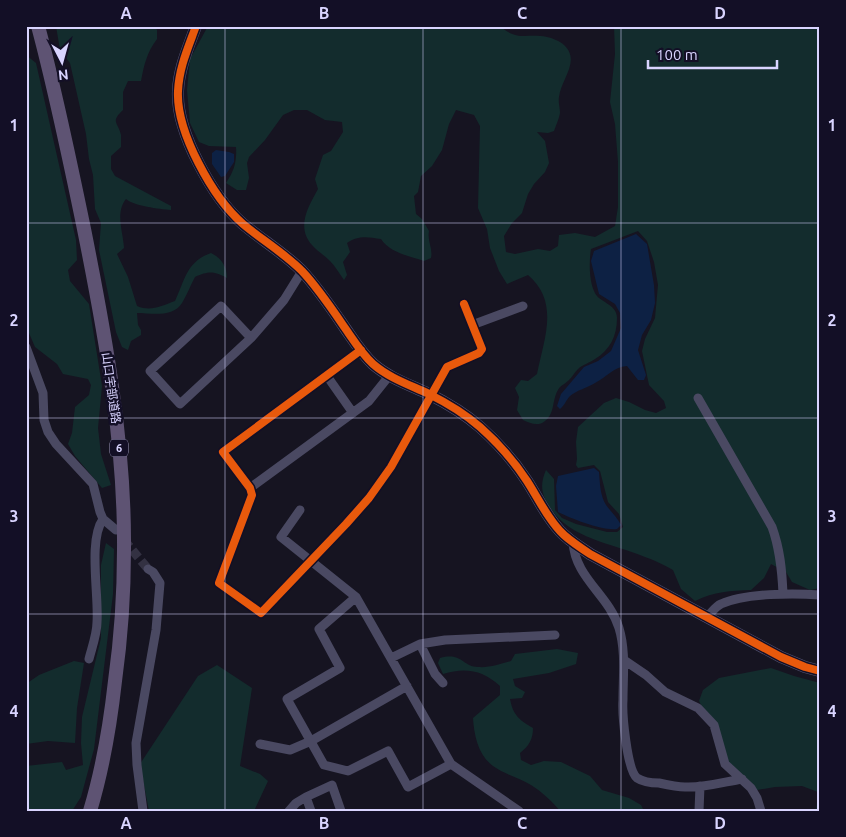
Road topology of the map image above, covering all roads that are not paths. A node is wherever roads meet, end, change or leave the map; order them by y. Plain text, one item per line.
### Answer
1 (38, 26) edge
2 (45, 26) edge
3 (196, 26) edge
4 (54, 87) junction
5 (302, 271) junction
6 (464, 304) dead end
7 (523, 306) dead end
8 (472, 325) junction
9 (251, 338) junction
10 (26, 348) edge
11 (361, 350) junction
12 (327, 376) junction
13 (389, 376) junction
14 (432, 395) junction
15 (698, 398) dead end
16 (353, 413) junction
17 (250, 488) junction
18 (300, 510) dead end
19 (103, 519) junction
20 (116, 530) dead end
21 (573, 542) junction
22 (312, 561) junction
23 (148, 569) tunnel mouth
24 (783, 594) junction
25 (820, 595) edge
26 (356, 597) junction
27 (707, 617) junction
28 (556, 635) dead end
29 (420, 644) junction
30 (391, 658) junction
31 (89, 659) dead end
32 (624, 660) junction
33 (820, 671) edge
34 (443, 683) dead end
35 (407, 686) junction
36 (311, 741) junction
37 (260, 744) dead end
38 (451, 764) junction
39 (742, 780) junction
40 (700, 786) junction
41 (306, 797) junction
42 (90, 811) edge
43 (143, 811) edge
44 (289, 811) edge
45 (311, 811) edge
46 (340, 811) edge
47 (519, 811) edge
48 (699, 811) edge
49 (761, 811) edge

1 - 4 main road, 山口宇部道路 / 6
2 - 4 main road, 山口宇部道路 / 6
3 - 5 street
4 - 42 main road, 山口宇部道路 / 6
5 - 9 street
5 - 11 street
6 - 8 street
7 - 8 street
8 - 14 street
9 - 9 street
10 - 19 street
11 - 12 street
11 - 13 street
12 - 16 street
12 - 17 street
13 - 14 street
13 - 16 street
14 - 21 street
14 - 22 street
15 - 24 street
16 - 17 street
17 - 22 street
18 - 22 street
19 - 20 street
19 - 31 street
21 - 27 street
21 - 32 street
22 - 26 street
23 - 43 street
24 - 25 street
24 - 27 street
26 - 30 street
26 - 36 street
27 - 33 street
28 - 29 street
29 - 30 street
29 - 34 street
30 - 35 street
32 - 39 street
32 - 40 street
35 - 36 street
35 - 38 street
36 - 37 street
36 - 38 street
38 - 47 street
39 - 40 street
39 - 49 street
40 - 48 street
41 - 44 street
41 - 45 street
41 - 46 street

